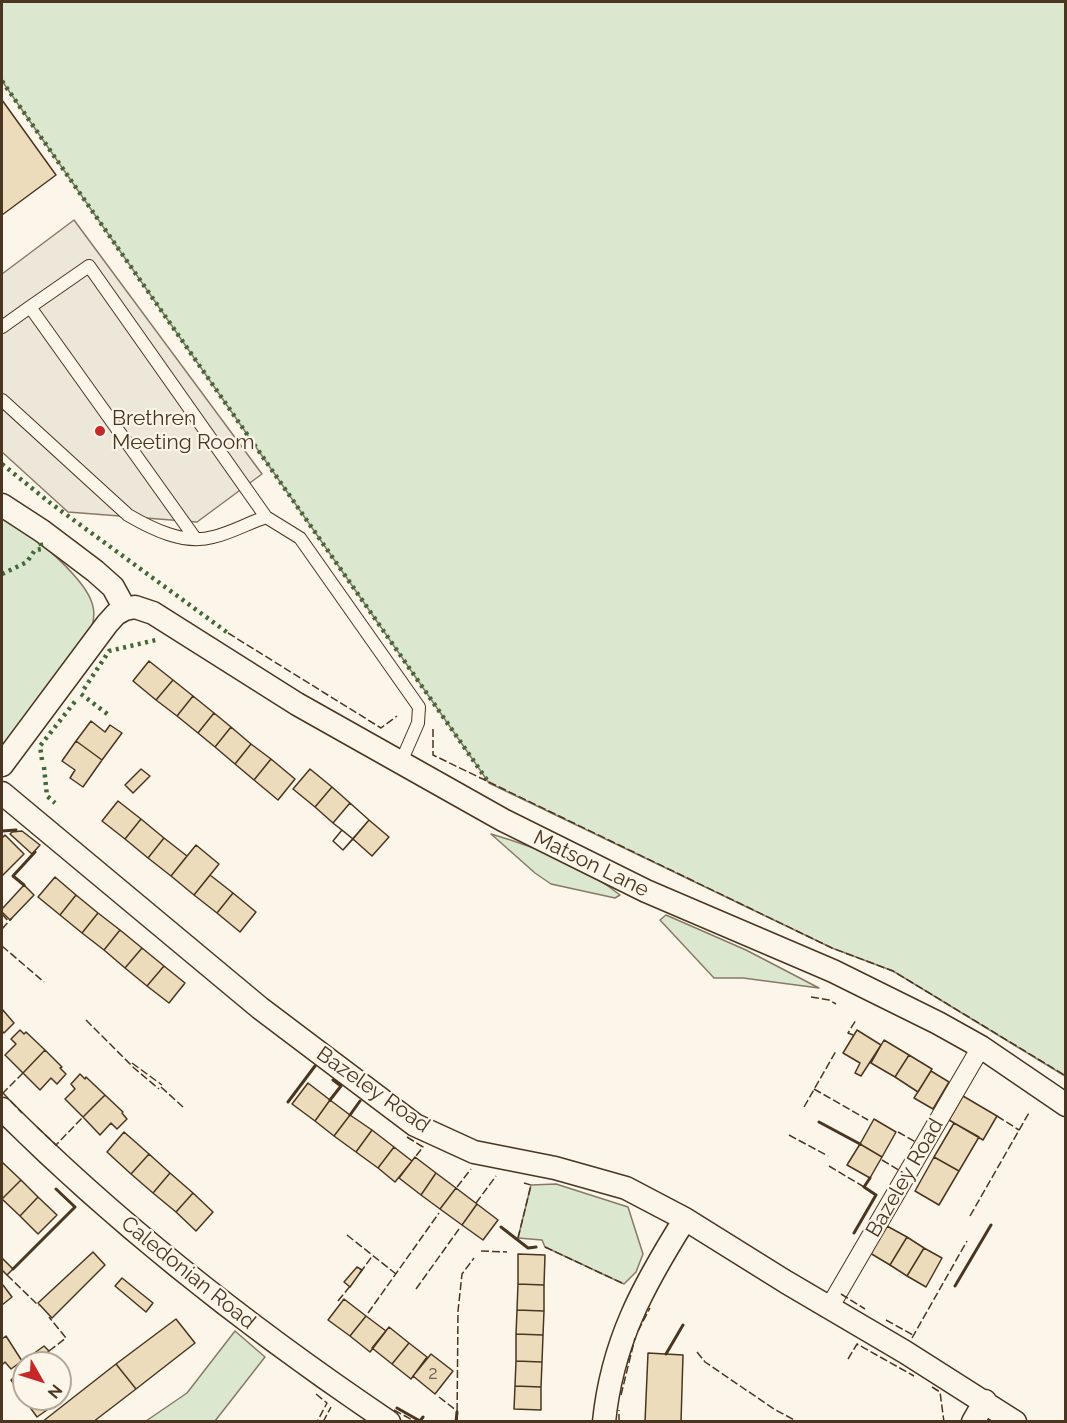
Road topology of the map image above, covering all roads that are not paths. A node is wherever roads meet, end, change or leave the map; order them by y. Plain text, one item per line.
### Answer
1 (30, 307) junction
2 (2, 327) edge
3 (2, 400) edge
4 (2, 505) edge
5 (266, 517) junction
6 (195, 538) junction
7 (125, 609) junction
8 (401, 762) junction
9 (2, 765) edge
10 (2, 793) edge
11 (981, 1047) junction
12 (1065, 1105) edge
13 (2, 1109) edge
14 (684, 1219) junction
15 (829, 1308) junction
16 (985, 1401) junction
17 (389, 1422) edge
18 (604, 1422) edge
19 (973, 1422) edge
20 (1015, 1422) edge

1 - 2 lane
1 - 5 lane
1 - 6 lane
3 - 6 lane
4 - 7 street
5 - 6 lane
5 - 8 lane
7 - 8 street, Matson Lane
7 - 9 street
8 - 11 street, Matson Lane
10 - 14 street, Bazeley Road
11 - 12 street, Matson Lane
11 - 15 street, Bazeley Road
13 - 17 street, Caledonian Road
14 - 15 street, Bazeley Road
14 - 18 street
15 - 16 street, Bazeley Road
16 - 19 street
16 - 20 street, Bazeley Road

